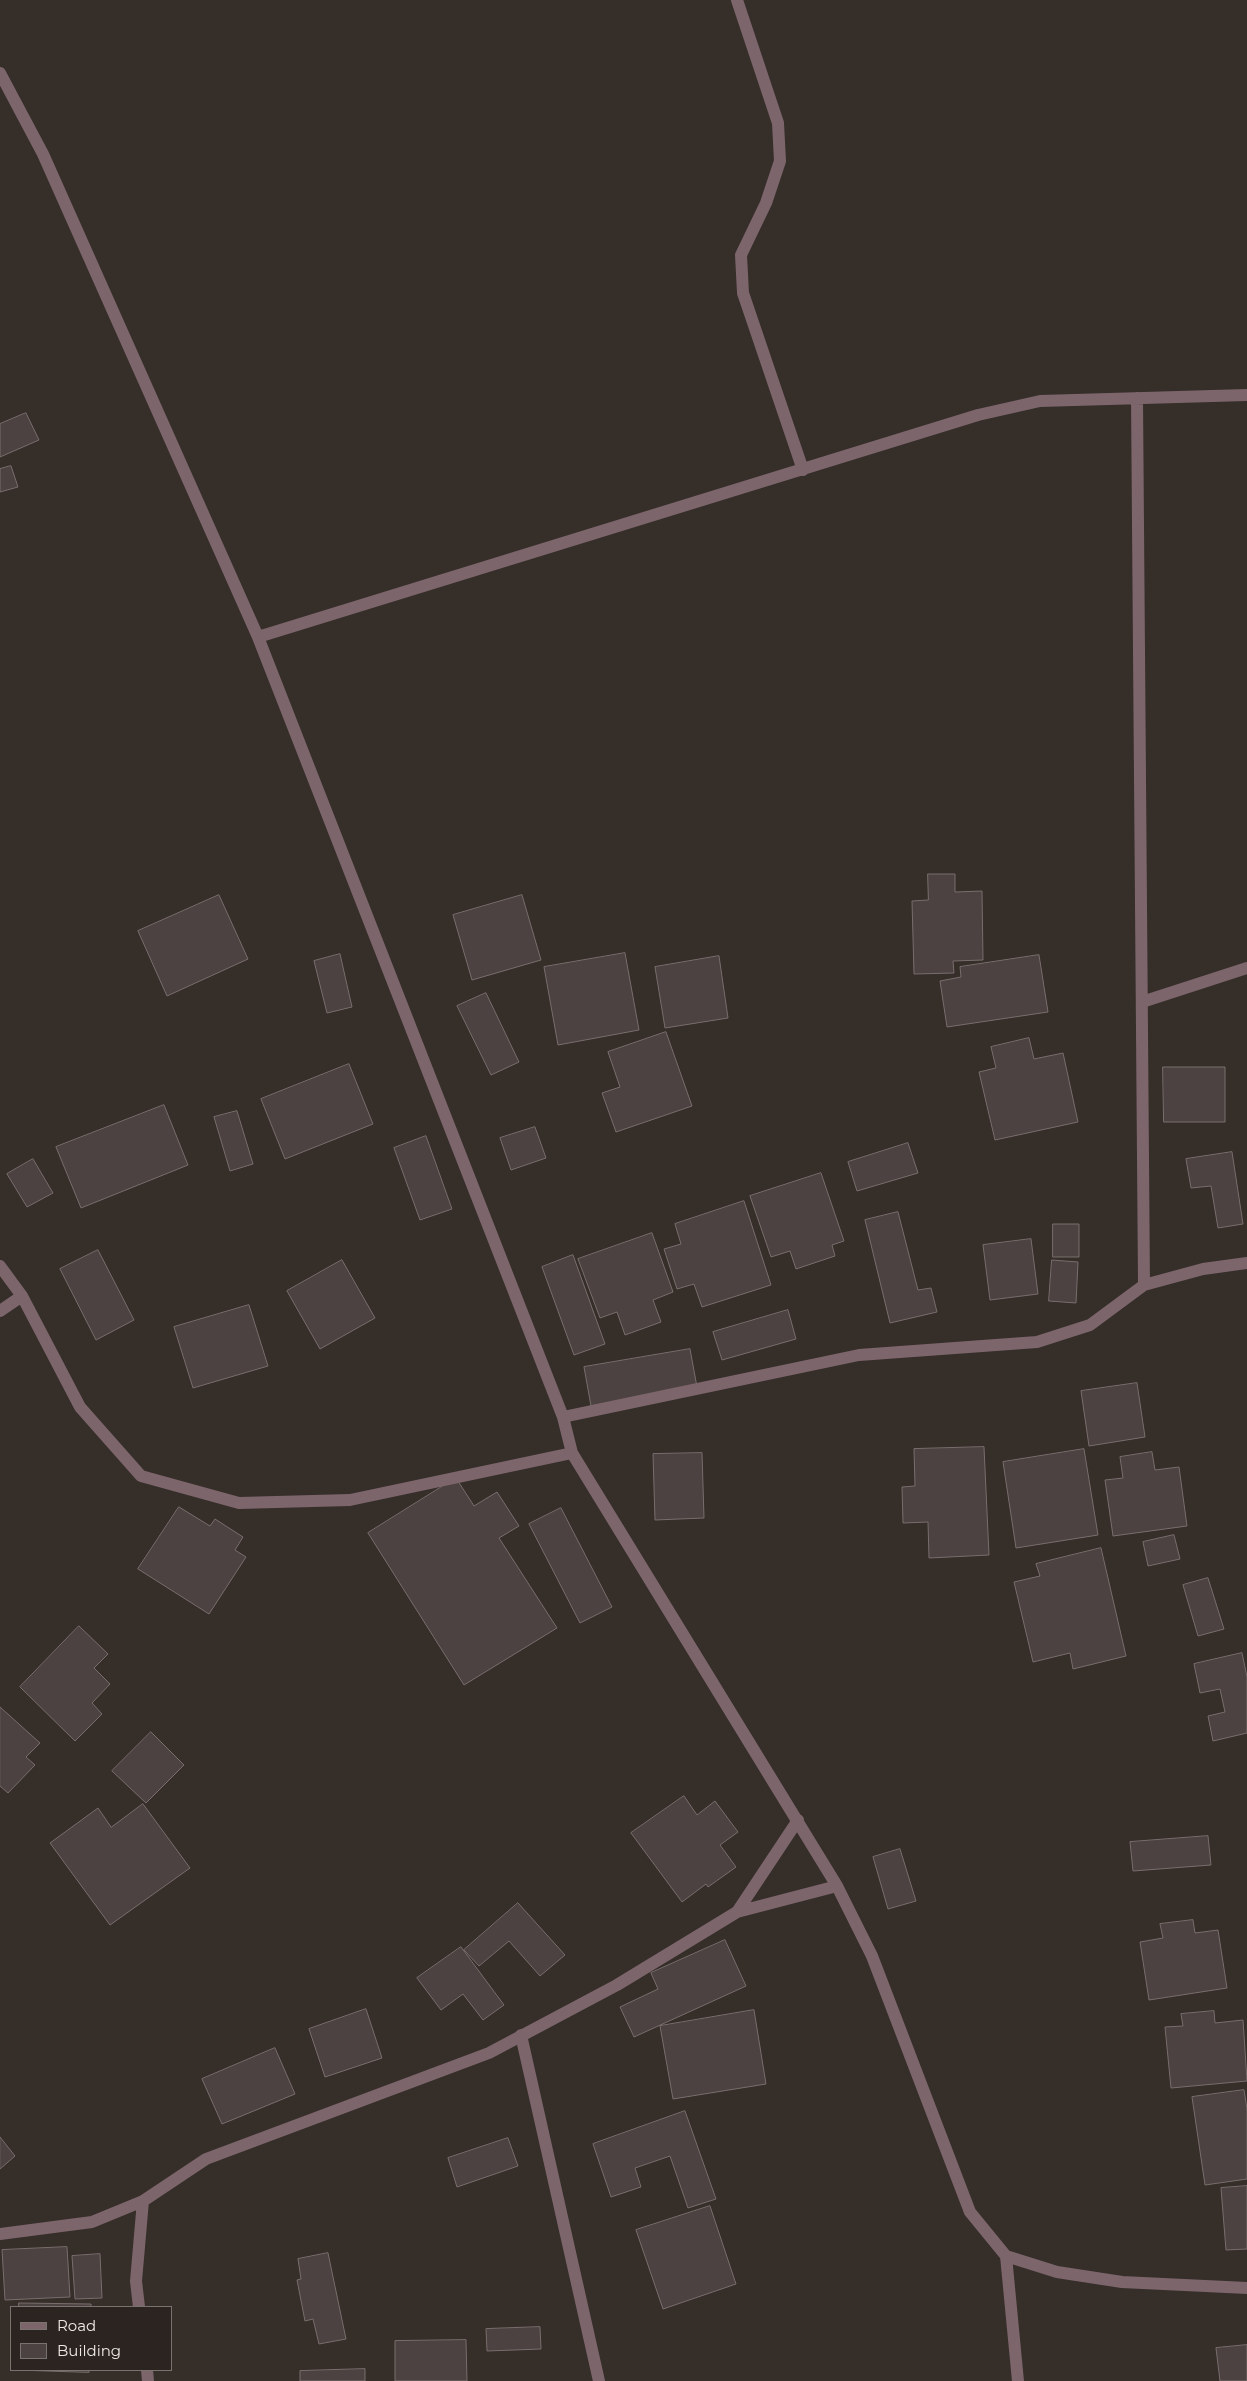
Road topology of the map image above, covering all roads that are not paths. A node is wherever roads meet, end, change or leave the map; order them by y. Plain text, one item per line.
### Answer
1 (737, 0) edge
2 (0, 73) edge
3 (1247, 395) edge
4 (1137, 398) junction
5 (803, 470) junction
6 (258, 637) junction
7 (1247, 968) edge
8 (1142, 1002) junction
9 (1247, 1263) edge
10 (0, 1266) edge
11 (1144, 1286) junction
12 (22, 1296) junction
13 (0, 1311) edge
14 (563, 1417) junction
15 (572, 1453) junction
16 (798, 1820) junction
17 (837, 1886) junction
18 (737, 1912) junction
19 (522, 2035) junction
20 (143, 2200) junction
21 (0, 2234) edge
22 (1006, 2256) junction
23 (1247, 2288) edge
24 (139, 2306) edge
25 (599, 2381) edge
26 (1018, 2381) edge

1 - 5 street
2 - 6 street
3 - 4 street
4 - 5 street
4 - 8 street
5 - 6 street
6 - 14 street
7 - 8 street
8 - 11 street
9 - 11 street
10 - 12 street
11 - 14 street
12 - 13 street
12 - 15 street
14 - 15 street
15 - 16 street
16 - 17 street
16 - 18 street
17 - 18 street
17 - 22 street
18 - 19 street
19 - 20 street
19 - 25 street
20 - 21 street
20 - 24 street
22 - 23 street
22 - 26 street

